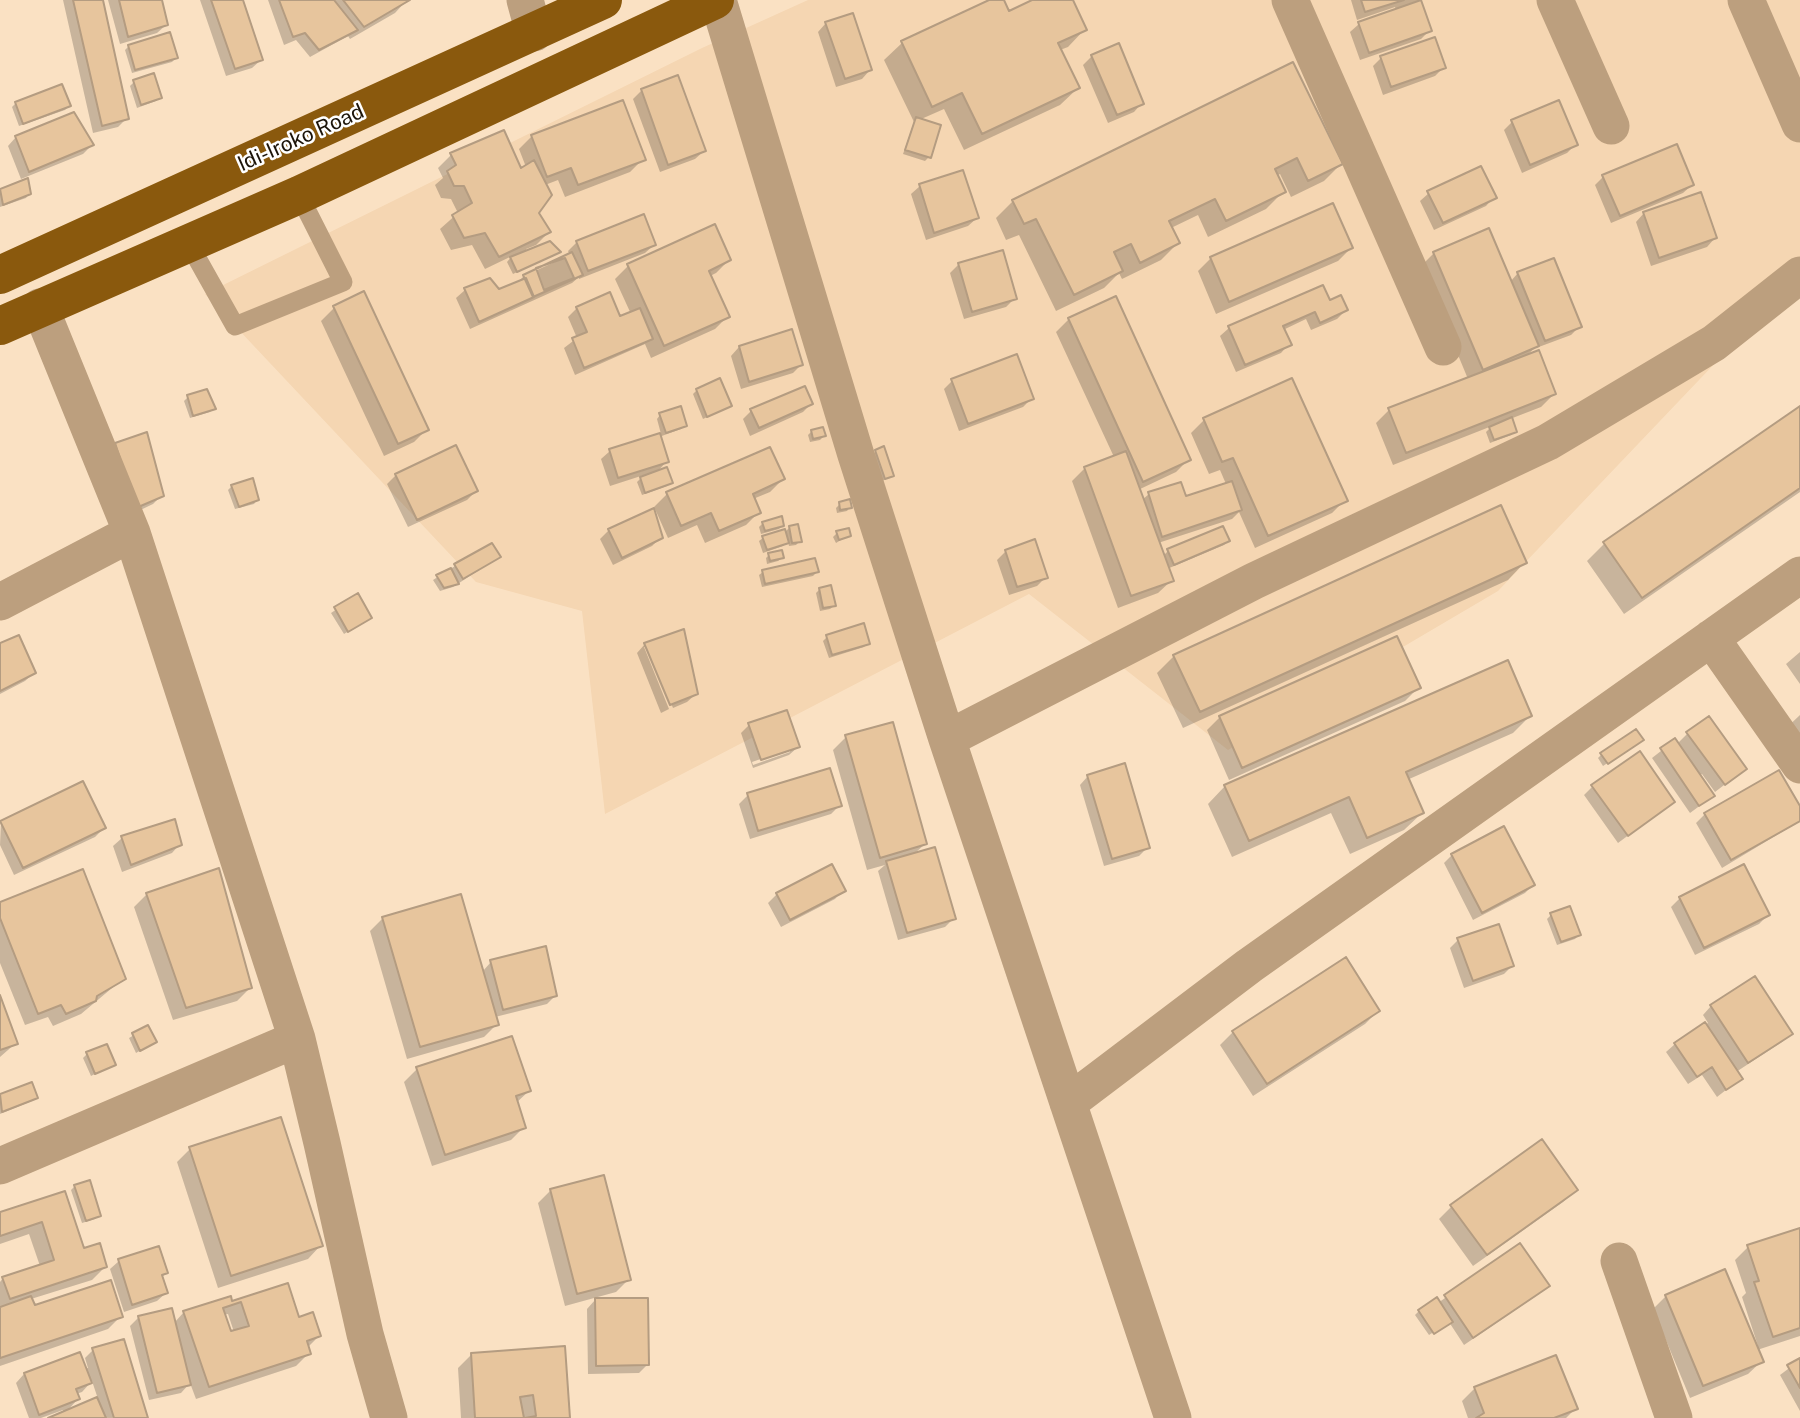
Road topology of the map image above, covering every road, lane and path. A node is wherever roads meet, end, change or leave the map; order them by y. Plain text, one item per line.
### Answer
1 (603, 0) edge
2 (717, 0) edge
3 (1290, 0) edge
4 (1555, 0) edge
5 (1746, 0) edge
6 (530, 16) edge
7 (1800, 124) edge
8 (1611, 126) dead end
9 (299, 195) junction
10 (189, 244) junction
11 (0, 275) edge
12 (1800, 275) edge
13 (40, 307) junction
14 (0, 326) edge
15 (1443, 347) dead end
16 (132, 533) junction
17 (1800, 575) edge
18 (0, 602) edge
19 (1711, 638) junction
20 (947, 739) junction
21 (1800, 765) edge
22 (297, 1039) junction
23 (1068, 1103) junction
24 (0, 1166) edge
25 (1619, 1261) dead end
26 (389, 1418) edge
27 (1173, 1418) edge
28 (1674, 1418) edge

1 - 6 highway, Idi-Iroko Road
2 - 9 highway
2 - 20 street
3 - 15 street
4 - 8 street
5 - 7 street
6 - 11 highway, Idi-Iroko Road
9 - 10 highway
9 - 10 lane
10 - 13 highway
12 - 20 street
13 - 14 highway
13 - 16 street
16 - 18 street
16 - 22 street
17 - 19 street
19 - 21 street
19 - 23 street
20 - 23 street
22 - 24 street
22 - 26 street
23 - 27 street
25 - 28 street

